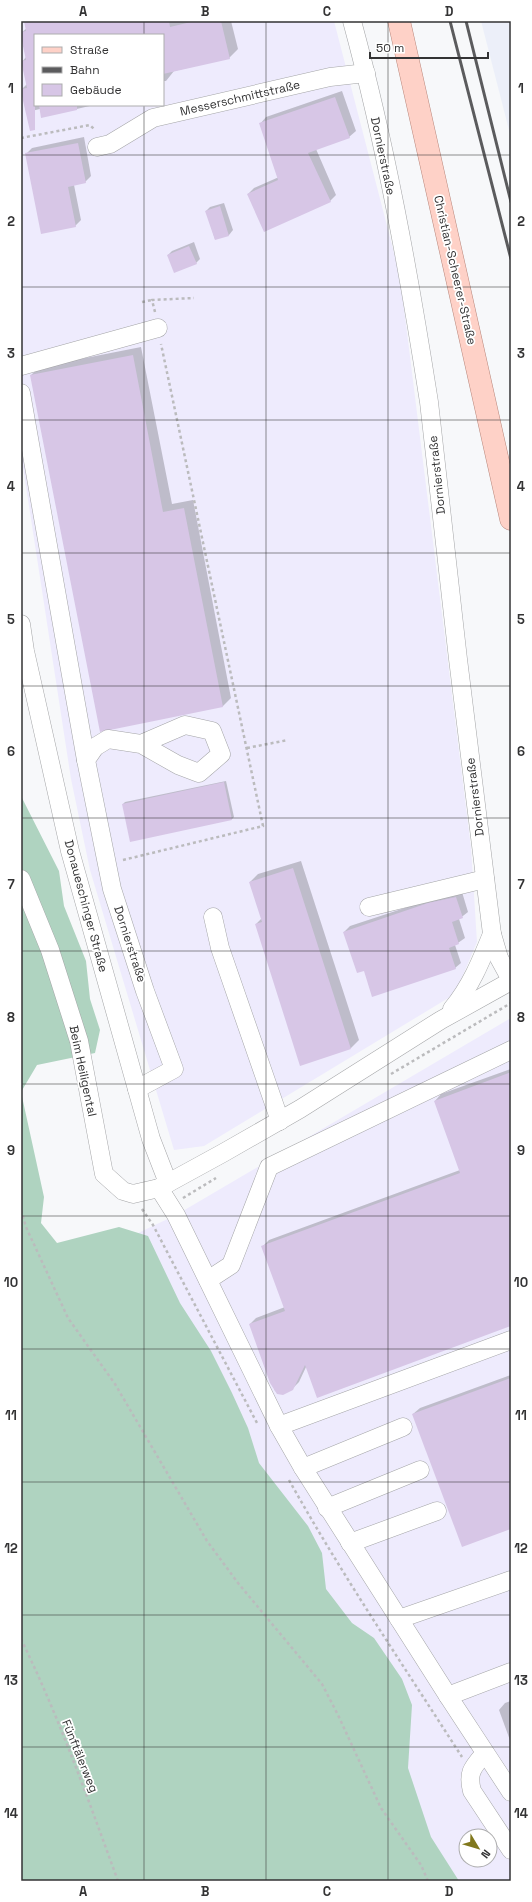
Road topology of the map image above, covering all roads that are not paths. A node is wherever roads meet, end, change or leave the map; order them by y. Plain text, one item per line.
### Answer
1 (352, 21) edge
2 (399, 21) edge
3 (366, 73) junction
4 (104, 145) road end
5 (158, 328) road end
6 (21, 366) edge
7 (21, 393) edge
8 (511, 519) edge
9 (21, 624) edge
10 (141, 744) dead end
11 (88, 767) junction
12 (21, 879) edge
13 (485, 879) junction
14 (369, 908) dead end
15 (213, 917) dead end
16 (492, 934) junction
17 (511, 980) edge
18 (441, 1020) junction
19 (511, 1050) edge
20 (137, 1089) junction
21 (280, 1121) junction
22 (164, 1186) junction
23 (208, 1280) junction
24 (511, 1340) edge
25 (278, 1426) junction
26 (403, 1427) dead end
27 (303, 1468) junction
28 (420, 1470) dead end
29 (327, 1508) junction
30 (437, 1511) dead end
31 (350, 1543) junction
32 (511, 1580) edge
33 (399, 1619) junction
34 (511, 1672) edge
35 (448, 1696) junction
36 (485, 1753) junction
37 (511, 1792) edge
38 (511, 1850) edge

1 - 3 street, Dornierstraße
2 - 8 main road, Christian-Scheerer-Straße
3 - 4 street, Messerschmittstraße
3 - 13 street, Dornierstraße
5 - 6 street
7 - 11 street, Dornierstraße
9 - 20 street, Donaueschinger Straße
10 - 11 street
11 - 20 street, Dornierstraße
12 - 22 street, Beim Heiligental
13 - 14 street
13 - 16 street, Dornierstraße
15 - 21 street
16 - 17 street, Dornierstraße
16 - 18 street, Dornierstraße
17 - 18 street, Dornierstraße
18 - 21 street, Dornierstraße
19 - 23 street
20 - 22 street, Donaueschinger Straße
21 - 22 street, Dornierstraße
22 - 23 street, Donaueschinger Straße
23 - 25 street, Donaueschinger Straße
24 - 25 street
25 - 27 street, Donaueschinger Straße
26 - 27 street
27 - 29 street, Donaueschinger Straße
28 - 29 street
29 - 31 street, Donaueschinger Straße
30 - 31 street
31 - 33 street, Donaueschinger Straße
32 - 33 street
33 - 35 street, Donaueschinger Straße
34 - 35 street
35 - 36 street, Donaueschinger Straße
36 - 37 street, Donaueschinger Straße
36 - 38 street

